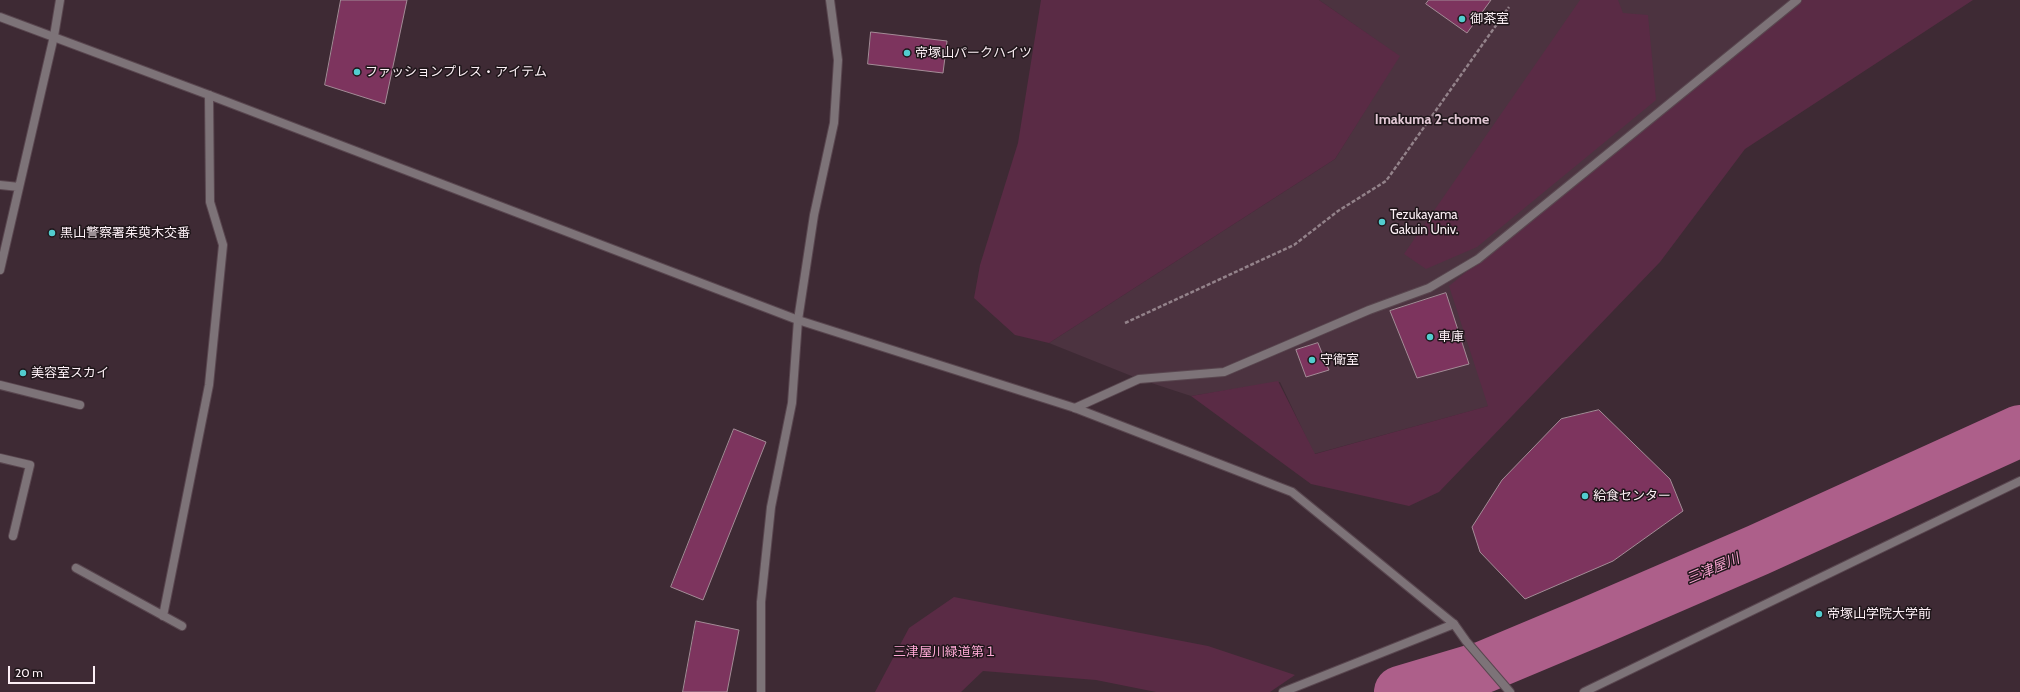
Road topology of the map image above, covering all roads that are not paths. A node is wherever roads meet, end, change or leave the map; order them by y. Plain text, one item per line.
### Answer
1 (60, 0) edge
2 (830, 0) edge
3 (1797, 0) edge
4 (0, 17) edge
5 (54, 36) junction
6 (209, 95) junction
7 (0, 185) edge
8 (19, 187) junction
9 (0, 270) edge
10 (798, 320) junction
11 (0, 385) edge
12 (80, 405) dead end
13 (1075, 408) junction
14 (0, 458) edge
15 (2020, 481) edge
16 (13, 536) dead end
17 (76, 568) dead end
18 (163, 616) junction
19 (1454, 624) junction
20 (182, 626) dead end
21 (761, 692) edge
22 (1283, 692) edge
23 (1510, 692) edge
24 (1584, 692) edge

1 - 5 street
2 - 10 street
3 - 13 street
4 - 5 street
5 - 6 street
5 - 8 street
6 - 10 street
6 - 18 street
7 - 8 street
8 - 9 street
10 - 13 street
10 - 21 street
11 - 12 street
13 - 19 street
14 - 16 street
15 - 24 street
17 - 18 street
18 - 20 street
19 - 22 street
19 - 23 street

